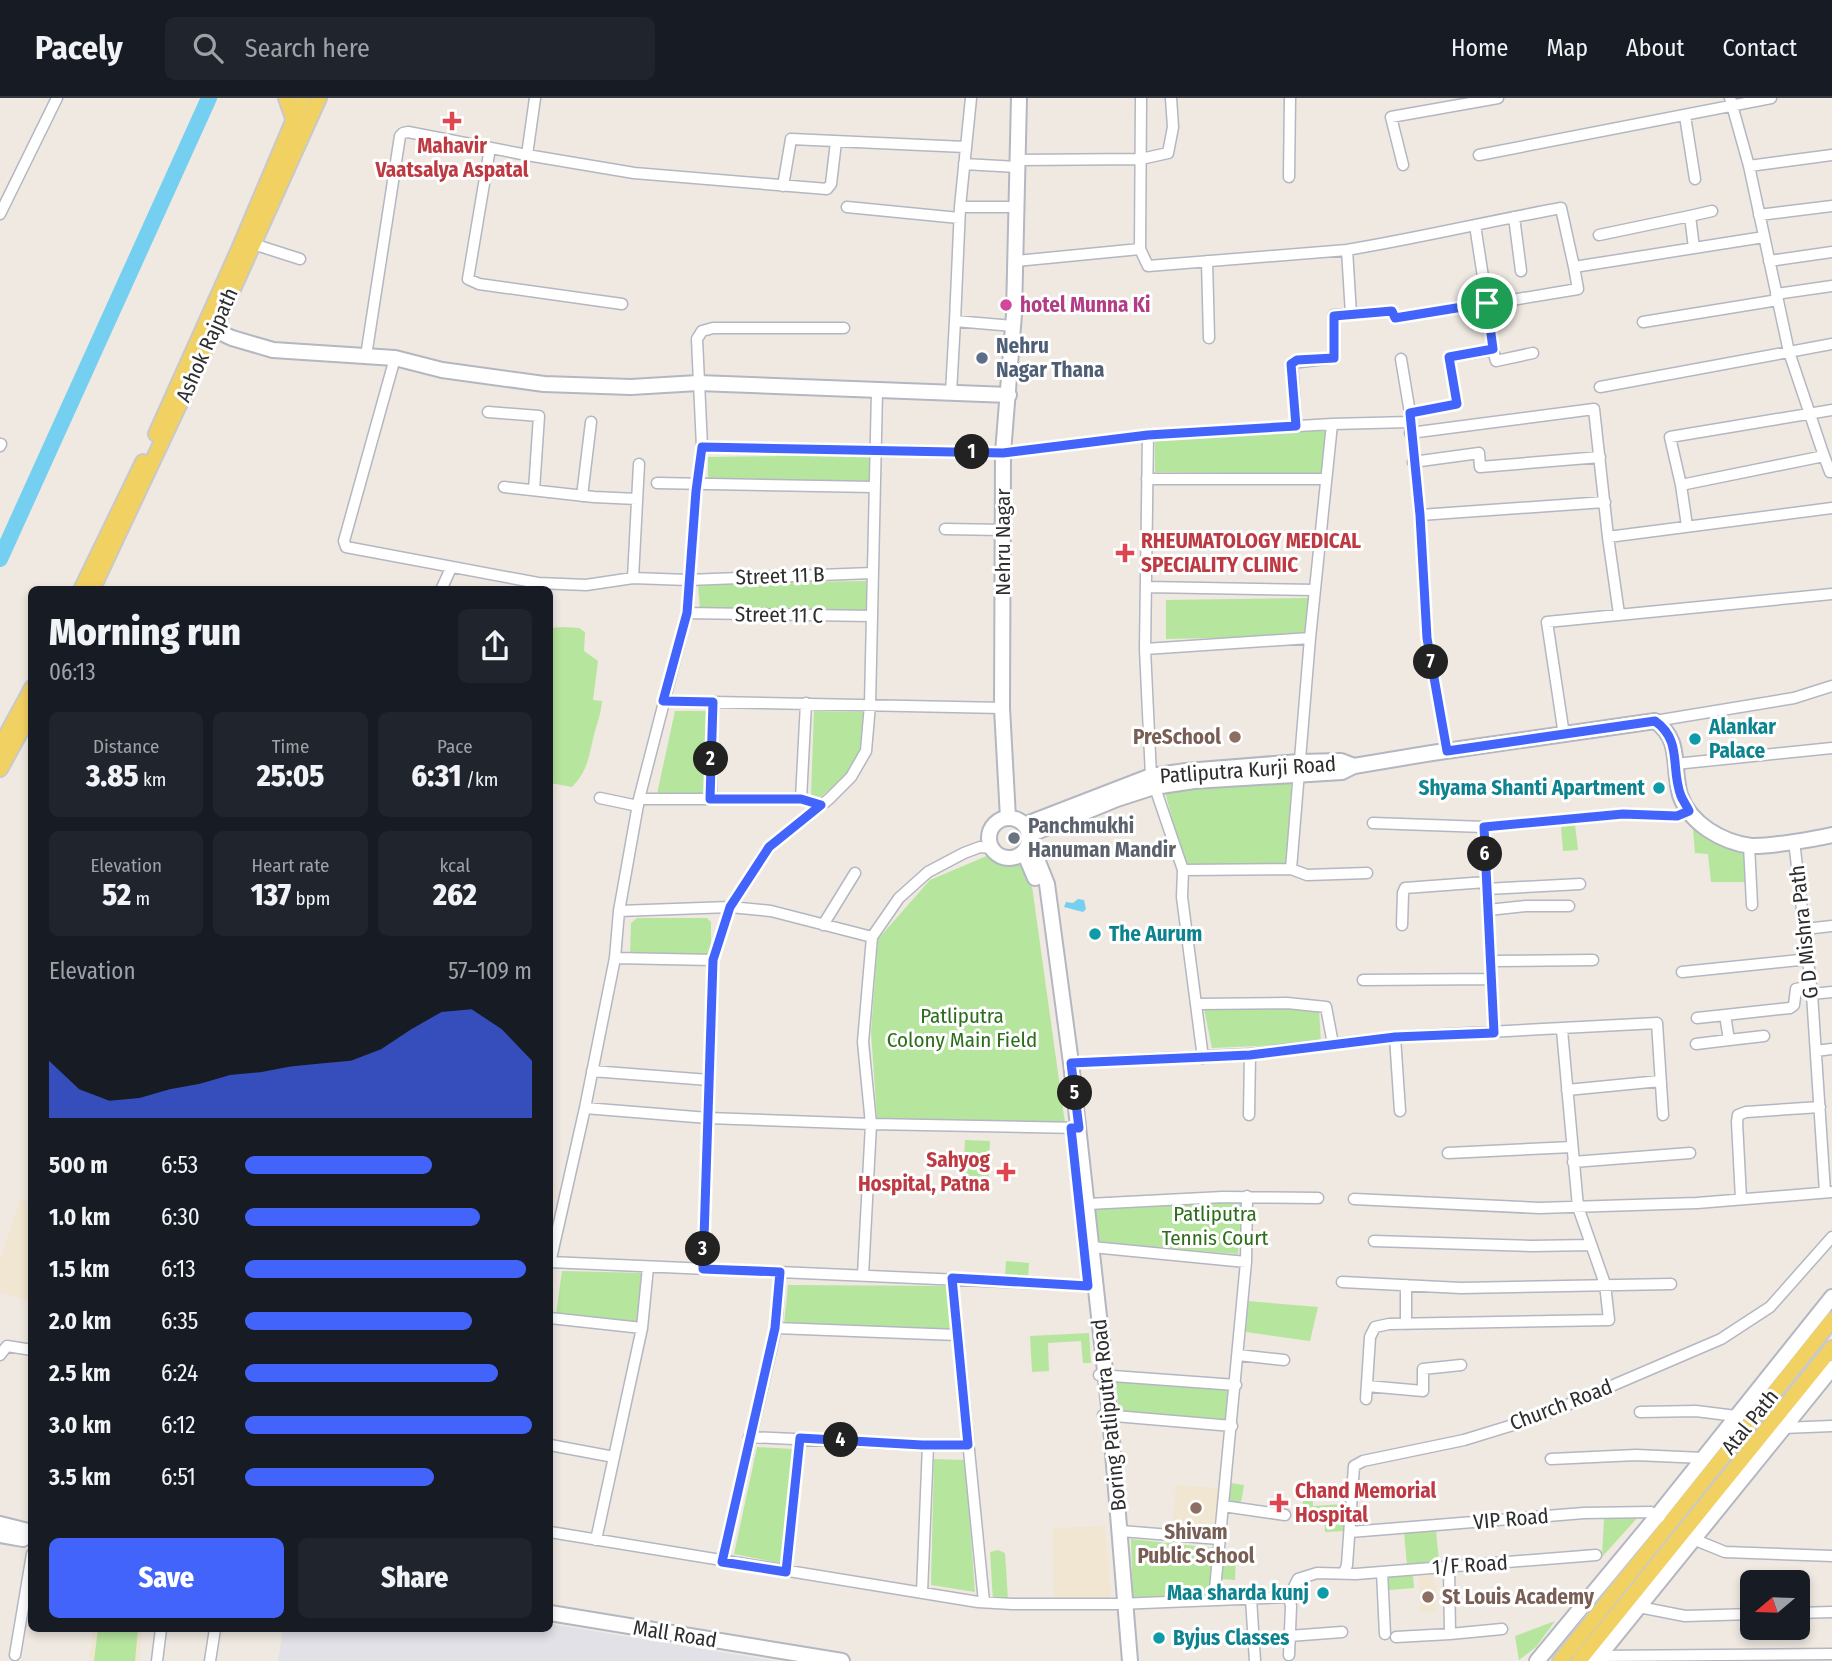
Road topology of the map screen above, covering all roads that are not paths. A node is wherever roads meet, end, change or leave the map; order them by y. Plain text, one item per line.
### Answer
1 (57, 98) edge
2 (286, 98) edge
3 (303, 98) edge
4 (319, 98) edge
5 (535, 98) edge
6 (971, 98) edge
7 (1019, 98) edge
8 (1141, 98) edge
9 (1171, 98) edge
10 (1290, 98) edge
11 (1498, 98) edge
12 (1770, 98) edge
13 (1732, 101) edge
14 (1685, 116) junction
15 (293, 118) junction
16 (836, 142) junction
17 (490, 148) junction
18 (965, 148) junction
19 (527, 155) junction
20 (1479, 155) dead end
21 (1832, 155) edge
22 (1141, 159) junction
23 (964, 163) junction
24 (1017, 163) junction
25 (1403, 165) dead end
26 (1749, 166) junction
27 (1289, 177) dead end
28 (1695, 179) dead end
29 (783, 186) junction
30 (1832, 206) edge
31 (847, 207) dead end
32 (1017, 207) junction
33 (1712, 211) dead end
34 (960, 213) junction
35 (0, 214) edge
36 (1759, 215) junction
37 (1690, 216) junction
38 (1514, 217) junction
39 (1475, 225) junction
40 (1599, 235) dead end
41 (1764, 237) junction
42 (253, 244) junction
43 (1694, 247) junction
44 (1140, 249) junction
45 (1347, 250) junction
46 (1832, 252) edge
47 (300, 259) dead end
48 (1016, 261) junction
49 (1207, 261) junction
50 (1769, 261) junction
51 (1574, 267) junction
52 (1521, 271) dead end
53 (1832, 286) edge
54 (1777, 297) junction
55 (1512, 300) dead end
56 (1487, 303) junction
57 (622, 304) dead end
58 (1351, 314) junction
59 (955, 321) junction
60 (1643, 322) dead end
61 (1013, 326) junction
62 (209, 327) junction
63 (844, 328) dead end
64 (1209, 338) dead end
65 (1832, 344) edge
66 (1493, 349) junction
67 (1789, 352) junction
68 (1533, 353) dead end
69 (366, 356) junction
70 (394, 358) junction
71 (1401, 359) dead end
72 (698, 383) junction
73 (1600, 387) dead end
74 (877, 391) junction
75 (951, 393) junction
76 (1009, 395) junction
77 (1832, 410) edge
78 (488, 412) dead end
79 (1811, 414) junction
80 (592, 422) dead end
81 (1410, 423) junction
82 (1332, 424) junction
83 (1296, 426) junction
84 (1148, 435) junction
85 (702, 447) junction
86 (876, 451) junction
87 (1003, 453) junction
88 (1824, 456) junction
89 (1600, 457) junction
90 (1413, 462) junction
91 (639, 464) dead end
92 (1832, 472) edge
93 (1147, 479) junction
94 (1326, 480) junction
95 (656, 483) dead end
96 (697, 485) junction
97 (1681, 485) junction
98 (504, 487) dead end
99 (874, 487) junction
100 (534, 490) junction
101 (582, 496) junction
102 (637, 499) junction
103 (1605, 502) junction
104 (1832, 508) edge
105 (1420, 515) junction
106 (1687, 526) junction
107 (944, 529) dead end
108 (1003, 530) junction
109 (1608, 537) junction
110 (451, 568) junction
111 (872, 573) junction
112 (633, 578) junction
113 (688, 580) junction
114 (90, 586) edge
115 (443, 586) edge
116 (1146, 587) junction
117 (1315, 590) junction
118 (1832, 594) edge
119 (687, 613) junction
120 (1619, 614) junction
121 (871, 616) junction
122 (1310, 638) junction
123 (1145, 649) junction
124 (1832, 686) edge
125 (28, 695) edge
126 (663, 701) junction
127 (713, 702) junction
128 (806, 703) junction
129 (870, 705) junction
130 (1002, 708) junction
131 (28, 718) edge
132 (1655, 721) junction
133 (1564, 734) junction
134 (0, 747) edge
135 (1832, 748) edge
136 (1447, 751) junction
137 (1675, 764) junction
138 (1299, 768) junction
139 (0, 769) edge
140 (1152, 781) junction
141 (600, 798) dead end
142 (710, 799) junction
143 (801, 799) junction
144 (639, 802) junction
145 (821, 805) junction
146 (1689, 811) junction
147 (1008, 818) junction
148 (1373, 823) dead end
149 (1484, 827) junction
150 (1832, 835) edge
151 (1026, 838) junction
152 (1794, 841) junction
153 (1749, 845) junction
154 (992, 848) junction
155 (1291, 869) junction
156 (1183, 870) junction
157 (855, 873) dead end
158 (1367, 873) dead end
159 (1580, 884) dead end
160 (1486, 885) junction
161 (1752, 905) dead end
162 (1569, 906) dead end
163 (730, 907) junction
164 (1488, 910) junction
165 (619, 911) junction
166 (823, 925) junction
167 (1402, 925) dead end
168 (1832, 926) edge
169 (1805, 929) junction
170 (872, 937) junction
171 (615, 958) junction
172 (1809, 959) junction
173 (713, 960) junction
174 (1593, 960) dead end
175 (1490, 961) junction
176 (1682, 972) dead end
177 (1056, 974) junction
178 (1491, 979) junction
179 (1363, 980) dead end
180 (1812, 990) junction
181 (1832, 992) edge
182 (1197, 1004) junction
183 (1726, 1015) junction
184 (1697, 1018) dead end
185 (1562, 1030) junction
186 (1494, 1033) junction
187 (1395, 1037) junction
188 (1764, 1037) dead end
189 (1729, 1040) junction
190 (1333, 1044) junction
191 (1696, 1044) dead end
192 (1832, 1049) edge
193 (1816, 1051) junction
194 (1250, 1055) junction
195 (1203, 1058) junction
196 (1071, 1063) junction
197 (592, 1072) junction
198 (709, 1080) junction
199 (1660, 1081) junction
200 (1567, 1090) junction
201 (1820, 1107) junction
202 (585, 1108) junction
203 (1399, 1111) dead end
204 (1249, 1115) dead end
205 (1663, 1115) dead end
206 (708, 1118) junction
207 (871, 1124) junction
208 (1075, 1128) junction
209 (1572, 1147) junction
210 (1448, 1153) dead end
211 (1690, 1153) dead end
212 (1573, 1162) junction
213 (1828, 1192) edge
214 (1247, 1196) junction
215 (1318, 1198) dead end
216 (1354, 1199) dead end
217 (1741, 1199) junction
218 (1088, 1205) junction
219 (1578, 1207) junction
220 (1832, 1237) edge
221 (1374, 1241) dead end
222 (1591, 1245) junction
223 (1093, 1247) junction
224 (553, 1250) edge
225 (1246, 1262) junction
226 (553, 1263) edge
227 (648, 1267) junction
228 (703, 1269) junction
229 (780, 1272) junction
230 (863, 1275) junction
231 (952, 1278) junction
232 (1342, 1282) dead end
233 (1605, 1284) junction
234 (1671, 1284) dead end
235 (1406, 1285) junction
236 (1092, 1286) junction
237 (1832, 1297) edge
238 (553, 1318) edge
239 (1832, 1320) edge
240 (1406, 1324) junction
241 (642, 1328) junction
242 (775, 1328) junction
243 (957, 1335) junction
244 (1832, 1348) edge
245 (28, 1349) edge
246 (0, 1355) edge
247 (1238, 1355) junction
248 (1284, 1360) dead end
249 (1461, 1365) dead end
250 (1831, 1372) edge
251 (1102, 1375) junction
252 (1236, 1385) junction
253 (1367, 1387) junction
254 (1366, 1399) dead end
255 (1640, 1412) dead end
256 (1107, 1416) junction
257 (1736, 1416) junction
258 (1231, 1426) junction
259 (1832, 1426) edge
260 (1783, 1428) junction
261 (750, 1437) junction
262 (800, 1438) junction
263 (928, 1445) junction
264 (968, 1445) junction
265 (553, 1446) edge
266 (614, 1457) junction
267 (1703, 1458) junction
268 (1551, 1460) dead end
269 (1223, 1506) junction
270 (1285, 1515) dead end
271 (1663, 1520) junction
272 (0, 1524) edge
273 (28, 1531) edge
274 (1121, 1531) junction
275 (1350, 1532) junction
276 (553, 1533) edge
277 (0, 1535) edge
278 (1686, 1537) junction
279 (1219, 1539) junction
280 (28, 1540) edge
281 (596, 1540) junction
282 (1596, 1555) dead end
283 (1832, 1556) edge
284 (722, 1562) junction
285 (1449, 1567) junction
286 (786, 1572) junction
287 (1382, 1572) junction
288 (1344, 1573) junction
289 (28, 1578) edge
290 (922, 1593) junction
291 (1289, 1597) junction
292 (1251, 1598) junction
293 (1214, 1600) junction
294 (984, 1602) junction
295 (1123, 1604) junction
296 (1639, 1607) junction
297 (1832, 1612) edge
298 (1810, 1613) edge
299 (553, 1614) edge
300 (1740, 1614) edge
301 (553, 1621) edge
302 (1502, 1629) dead end
303 (632, 1630) junction
304 (161, 1632) edge
305 (215, 1632) edge
306 (1342, 1632) dead end
307 (1450, 1634) junction
308 (1289, 1636) junction
309 (758, 1651) junction
310 (1832, 1654) edge
311 (15, 1655) dead end
312 (1289, 1655) dead end
313 (1597, 1658) edge
314 (822, 1660) edge
315 (157, 1661) edge
316 (211, 1661) edge
317 (792, 1661) edge
318 (842, 1661) edge
319 (1123, 1661) edge
320 (1130, 1661) edge
321 (1255, 1661) edge
322 (1536, 1661) edge
323 (1560, 1661) edge
324 (1579, 1661) edge

1 - 35 street
2 - 15 main road
3 - 15 main road, Ashok Rajpath
4 - 42 main road, Ashok Rajpath
5 - 19 street
6 - 18 street
7 - 24 street, Nehru Nagar
8 - 22 street
9 - 22 street
10 - 27 street
11 - 25 street
12 - 13 street
13 - 14 street
13 - 26 street
14 - 20 street
14 - 28 street
15 - 62 main road, Ashok Rajpath
16 - 18 street
16 - 29 street
16 - 29 street
17 - 19 street
17 - 57 street
17 - 69 street
18 - 23 street
19 - 29 street
21 - 26 street
22 - 24 street
22 - 44 street
23 - 24 street
23 - 34 street
24 - 32 street, Nehru Nagar
26 - 36 street
30 - 36 street
31 - 34 street
32 - 34 street
32 - 48 street, Nehru Nagar
33 - 37 street
34 - 59 street
36 - 41 street
37 - 40 street
37 - 43 street
38 - 39 street
38 - 51 street
38 - 52 street
39 - 45 street
39 - 56 street
41 - 43 street
41 - 50 street
42 - 47 street
42 - 62 main road, Ashok Rajpath
43 - 51 street
44 - 48 street
44 - 49 street
45 - 49 street
45 - 58 street
46 - 50 street
48 - 61 street, Nehru Nagar
49 - 64 street
50 - 54 street
51 - 55 street
53 - 54 street
54 - 60 street
54 - 67 street
56 - 58 street
56 - 66 street
58 - 83 street
59 - 61 street
59 - 75 street
61 - 76 street, Nehru Nagar
62 - 69 street
62 - 114 main road, Ashok Rajpath
63 - 72 street
65 - 67 street
66 - 68 street
66 - 81 street
67 - 73 street
67 - 79 street
69 - 70 street
70 - 72 street
70 - 110 street, Street 11 B
71 - 81 street
72 - 74 street
72 - 85 street
74 - 75 street
74 - 86 street
75 - 76 street
76 - 87 street, Nehru Nagar
77 - 79 street
78 - 100 street
79 - 88 street
79 - 97 street
80 - 101 street
81 - 82 street
81 - 89 street
81 - 90 street
82 - 83 street
82 - 94 street
83 - 84 street
84 - 87 street
84 - 93 street
85 - 86 street
85 - 96 street
86 - 87 street
86 - 99 street
87 - 108 street, Nehru Nagar
88 - 92 street
88 - 97 street
89 - 90 street
89 - 103 street
90 - 105 street
91 - 102 street
93 - 94 street
93 - 116 street
94 - 117 street
95 - 96 street
96 - 99 street
96 - 113 street
97 - 106 street
98 - 100 street
99 - 111 street
100 - 101 street
101 - 102 street
102 - 112 street
103 - 105 street
103 - 109 street
104 - 106 street
105 - 136 street
106 - 109 street
107 - 108 street
108 - 130 street, Nehru Nagar
109 - 120 street
110 - 112 street, Street 11 B
110 - 115 street
111 - 113 street, Street 11 B
111 - 121 street
112 - 113 street, Street 11 B
113 - 119 street
116 - 117 street
116 - 123 street
117 - 122 street
118 - 120 street
119 - 121 street, Street 11 C
119 - 126 street
120 - 133 street
121 - 129 street
122 - 123 street
122 - 138 street
123 - 140 street
124 - 132 street
125 - 134 main road
126 - 127 street
126 - 144 street
127 - 128 street
127 - 142 street
128 - 129 street
128 - 143 street
129 - 130 street
129 - 145 street
130 - 147 street, Nehru Nagar
131 - 139 main road
132 - 133 street, Patliputra Kurji Road
132 - 137 street
133 - 136 street, Patliputra Kurji Road
135 - 137 street
136 - 138 street, Patliputra Kurji Road
137 - 146 street
138 - 140 street, Patliputra Kurji Road
138 - 155 street
140 - 151 street, Patliputra Kurji Road
140 - 156 street
141 - 144 street
142 - 143 street
142 - 144 street
143 - 145 street
144 - 165 street
145 - 163 street
146 - 149 street
146 - 153 street
147 - 151 street
147 - 154 street
148 - 149 street
149 - 160 street
150 - 152 street
151 - 154 street
151 - 177 street, Boring Patliputra Road
152 - 153 street
152 - 169 street, G D Mishra Path
153 - 161 street
154 - 170 street
155 - 156 street
155 - 158 street
156 - 182 street
157 - 166 street
159 - 160 street
160 - 164 street
160 - 167 street
162 - 164 street
163 - 165 street
163 - 166 street
163 - 173 street
164 - 175 street
165 - 171 street
166 - 170 street
168 - 169 street
169 - 172 street, G D Mishra Path
170 - 207 street
171 - 173 street
171 - 197 street
172 - 176 street
172 - 180 street, G D Mishra Path
173 - 198 street
174 - 175 street
175 - 178 street
177 - 196 street, Boring Patliputra Road
177 - 208 street, Boring Patliputra Road
178 - 179 street
178 - 186 street
180 - 181 street
180 - 183 street
180 - 193 street, G D Mishra Path
182 - 190 street
182 - 195 street
183 - 184 street
183 - 189 street
185 - 186 street
185 - 199 street
185 - 200 street
186 - 187 street
187 - 190 street
187 - 203 street
188 - 189 street
189 - 191 street
190 - 194 street
192 - 193 street
193 - 201 street, G D Mishra Path
194 - 195 street
194 - 204 street
195 - 196 street
196 - 208 street, Boring Patliputra Road
197 - 198 street
197 - 202 street
198 - 206 street
199 - 200 street
199 - 205 street
200 - 209 street
201 - 213 street, G D Mishra Path
201 - 217 street
202 - 206 street
202 - 224 street
206 - 207 street
206 - 228 street
207 - 208 street
207 - 230 street
208 - 218 street, Boring Patliputra Road
208 - 236 street, Boring Patliputra Road
209 - 210 street
209 - 212 street
211 - 212 street
212 - 219 street
213 - 217 street
214 - 215 street
214 - 218 street
214 - 225 street
216 - 219 street
217 - 219 street
218 - 223 street, Boring Patliputra Road
219 - 222 street
220 - 275 street, Church Road
221 - 222 street
222 - 233 street
223 - 225 street
223 - 236 street, Boring Patliputra Road
225 - 247 street
226 - 227 street
227 - 228 street
227 - 241 street
228 - 229 street
229 - 230 street
229 - 242 street
230 - 231 street
231 - 236 street
231 - 243 street
232 - 235 street
233 - 234 street
233 - 235 street
233 - 240 street
235 - 240 street
236 - 251 street, Boring Patliputra Road
237 - 257 street
238 - 241 street
239 - 271 main road, Atal Path
240 - 253 street
241 - 266 street
242 - 243 street
242 - 261 street
243 - 264 street
244 - 278 main road, Atal Path
245 - 246 street
247 - 248 street
247 - 252 street
249 - 253 street
250 - 260 street
251 - 252 street
251 - 256 street, Boring Patliputra Road
252 - 258 street
253 - 254 street
255 - 257 street
256 - 258 street
256 - 274 street, Boring Patliputra Road
256 - 295 street, Boring Patliputra Road
257 - 267 street
258 - 269 street
259 - 260 street
260 - 278 street
261 - 262 street
261 - 284 street
262 - 263 street
262 - 286 street
263 - 264 street
263 - 290 street
264 - 294 street
265 - 266 street
266 - 281 street
267 - 268 street
267 - 271 street
269 - 270 street
269 - 279 street
271 - 275 street, VIP Road
271 - 322 street
271 - 323 main road, Atal Path
272 - 273 street
274 - 279 street
274 - 295 street, Boring Patliputra Road
275 - 288 street, Church Road
276 - 281 street
277 - 280 street
278 - 283 street
278 - 296 street
278 - 324 main road, Atal Path
279 - 293 street
281 - 284 street
282 - 285 street, 1/F Road
284 - 286 street
285 - 287 street, 1/F Road
285 - 307 street
286 - 290 street
287 - 288 street, 1/F Road
287 - 307 street
288 - 291 street, 1/F Road
289 - 311 street
290 - 294 street
291 - 292 street
291 - 308 street
292 - 293 street
292 - 321 street
293 - 295 street
294 - 295 street
295 - 319 street, Boring Patliputra Road
295 - 320 street, Boring Patliputra Road
296 - 300 street
296 - 313 street
297 - 298 street
299 - 303 street, Mall Road
301 - 303 street
302 - 307 street
303 - 309 street, Mall Road
304 - 315 street
305 - 316 street
306 - 308 street
308 - 312 street
309 - 314 street, Mall Road
309 - 317 street
310 - 313 street
314 - 318 street, Mall Road

